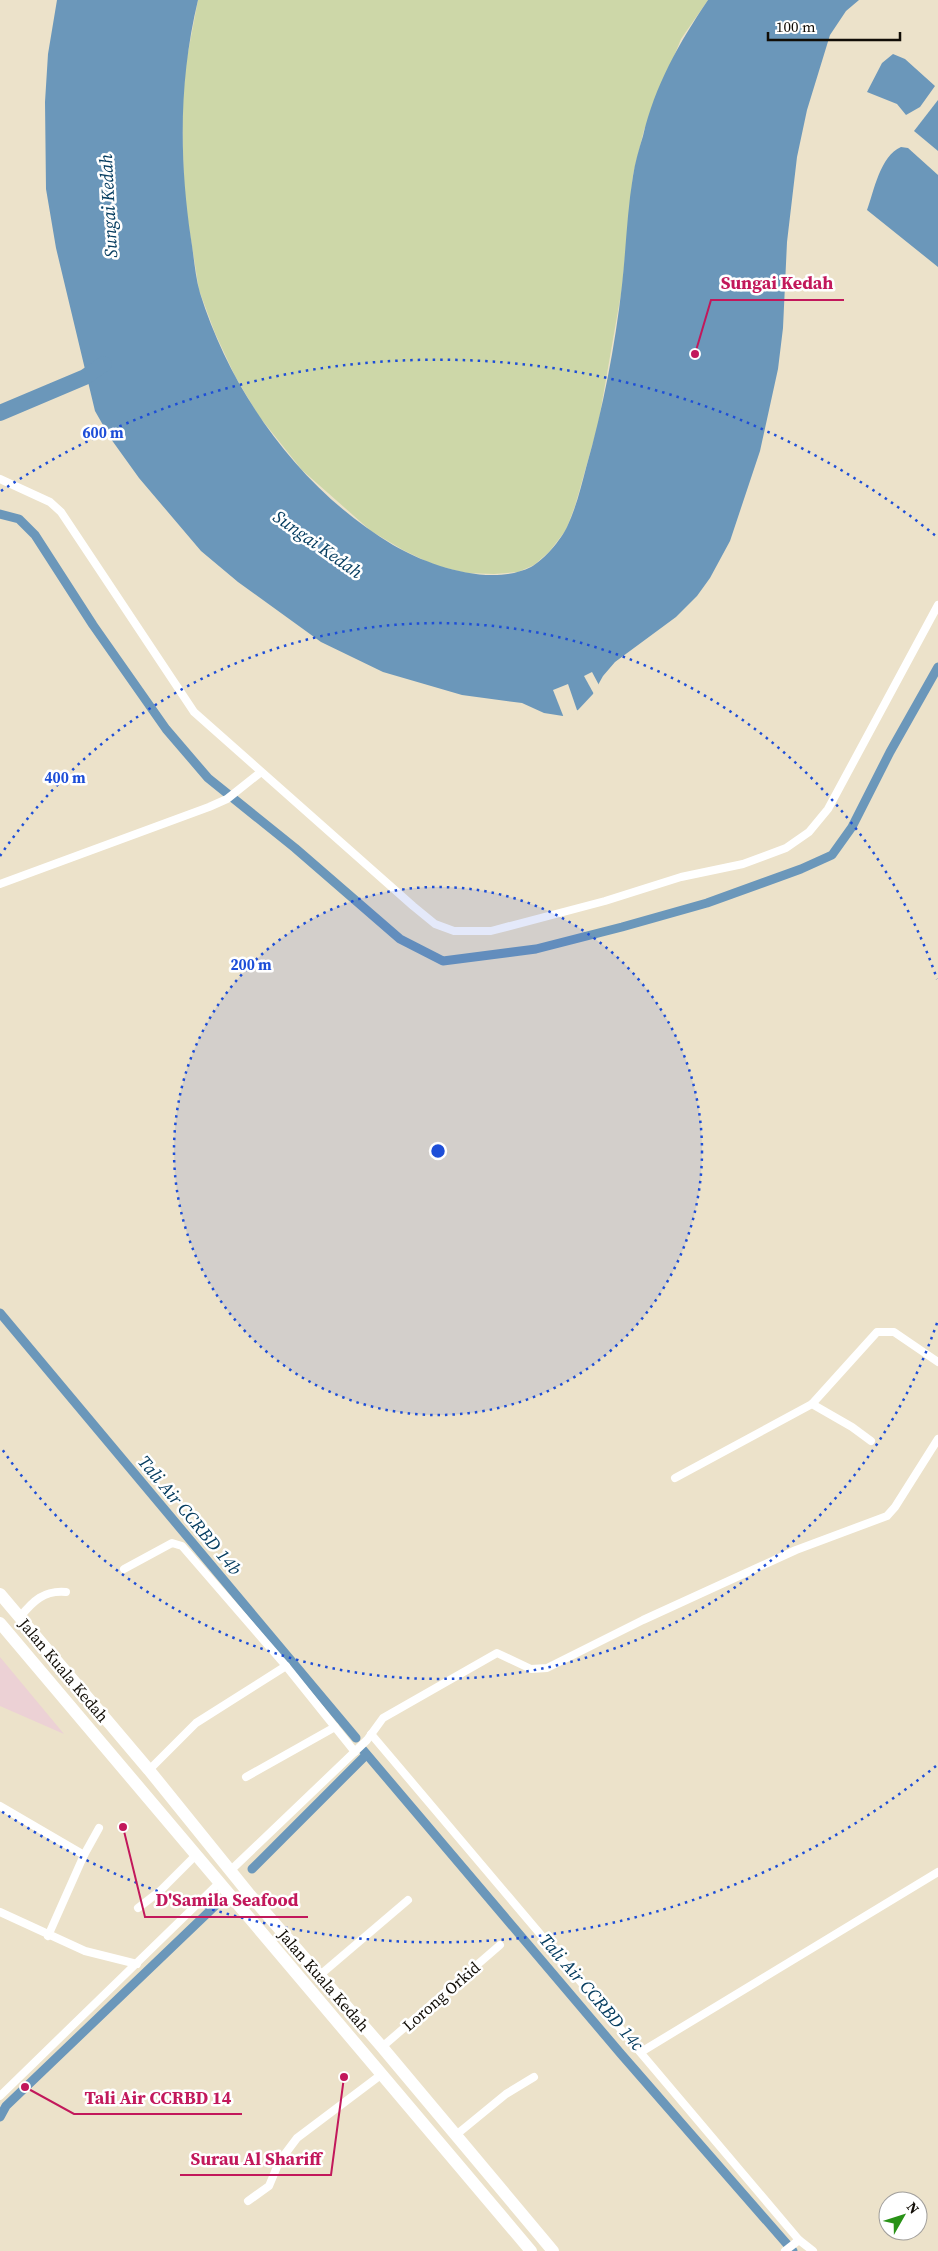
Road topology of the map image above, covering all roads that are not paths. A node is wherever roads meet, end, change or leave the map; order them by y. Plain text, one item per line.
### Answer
1 (0, 479) edge
2 (938, 604) edge
3 (261, 772) junction
4 (0, 884) edge
5 (938, 1362) edge
6 (812, 1404) junction
7 (938, 1439) edge
8 (871, 1441) dead end
9 (675, 1478) dead end
10 (124, 1569) dead end
11 (66, 1592) dead end
12 (0, 1594) edge
13 (20, 1617) junction
14 (0, 1623) edge
15 (286, 1666) junction
16 (335, 1727) junction
17 (369, 1737) junction
18 (356, 1751) junction
19 (150, 1770) junction
20 (246, 1777) dead end
21 (0, 1806) edge
22 (99, 1828) dead end
23 (197, 1854) junction
24 (84, 1855) junction
25 (938, 1872) edge
26 (233, 1873) junction
27 (222, 1884) junction
28 (408, 1900) dead end
29 (138, 1908) dead end
30 (0, 1912) edge
31 (48, 1936) junction
32 (500, 1945) dead end
33 (137, 1964) junction
34 (320, 1975) junction
35 (382, 2047) junction
36 (641, 2052) junction
37 (382, 2074) junction
38 (534, 2077) dead end
39 (0, 2096) edge
40 (456, 2135) junction
41 (248, 2201) dead end
42 (531, 2224) junction
43 (518, 2235) junction
44 (796, 2243) junction
45 (531, 2251) edge
46 (553, 2251) edge
47 (785, 2251) edge
48 (813, 2251) edge

1 - 3 street
2 - 3 street
3 - 4 street
5 - 6 street
6 - 8 street
6 - 9 street
7 - 17 street
10 - 15 street
11 - 13 street
12 - 13 main road, Jalan Kuala Kedah
13 - 19 main road, Jalan Kuala Kedah
14 - 23 main road, Jalan Kuala Kedah
15 - 16 street
15 - 19 street
16 - 18 street
16 - 20 street
17 - 18 street
17 - 36 street
18 - 26 street
19 - 26 main road, Jalan Kuala Kedah
21 - 24 street
22 - 24 street
23 - 27 main road, Jalan Kuala Kedah
23 - 29 street
24 - 31 street
25 - 36 street
26 - 34 main road, Jalan Kuala Kedah
27 - 33 street
27 - 37 main road, Jalan Kuala Kedah
28 - 34 street
30 - 31 street
31 - 33 street
32 - 35 street, Lorong Orkid
33 - 39 street
34 - 35 main road, Jalan Kuala Kedah
35 - 40 main road, Jalan Kuala Kedah
36 - 44 street
37 - 41 street
37 - 43 main road, Jalan Kuala Kedah
38 - 40 street
40 - 42 main road, Jalan Kuala Kedah
42 - 43 main road
42 - 46 main road, Jalan Kuala Kedah
43 - 45 main road, Jalan Kuala Kedah
44 - 47 street
44 - 48 street

